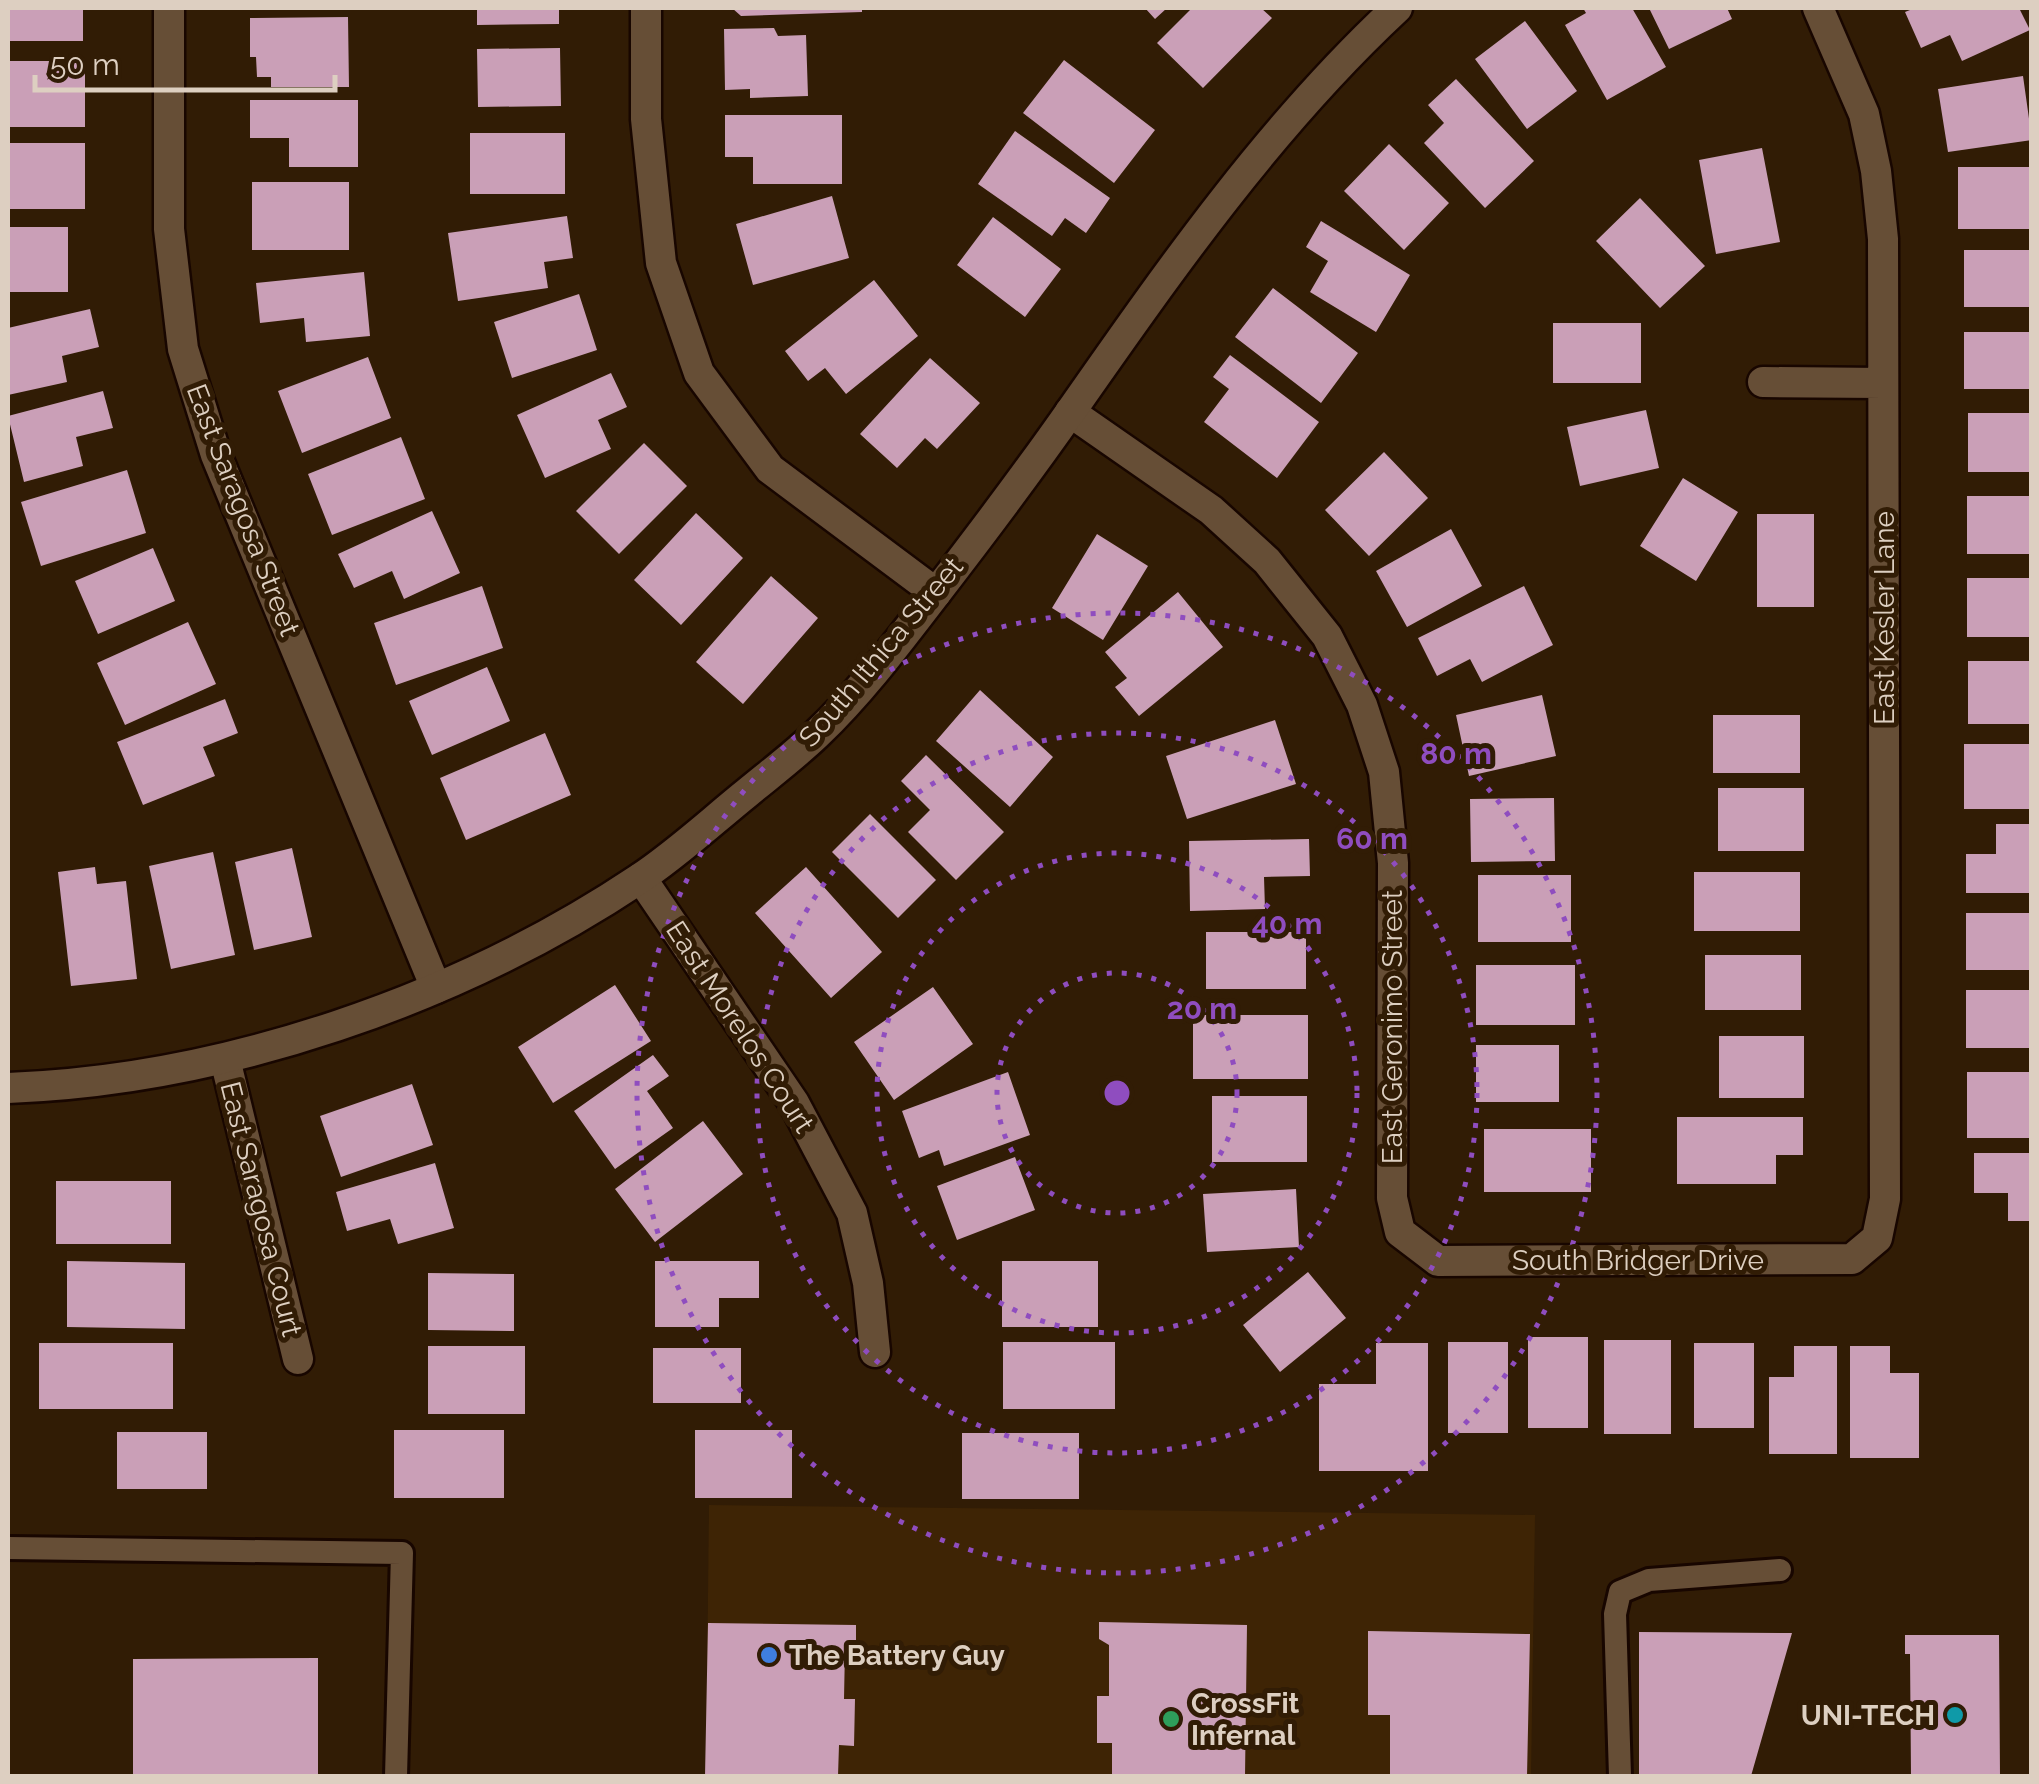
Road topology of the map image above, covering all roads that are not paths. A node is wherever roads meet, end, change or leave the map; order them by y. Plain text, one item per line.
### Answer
1 (168, 8) edge
2 (646, 8) edge
3 (1818, 8) edge
4 (1387, 11) edge
5 (1762, 382) dead end
6 (1883, 383) junction
7 (1070, 412) junction
8 (936, 593) junction
9 (641, 878) junction
10 (436, 988) junction
11 (224, 1059) junction
12 (8, 1088) edge
13 (1400, 1232) joint
14 (1877, 1238) joint
15 (875, 1352) dead end
16 (298, 1359) dead end
17 (8, 1548) edge
18 (1780, 1570) dead end
19 (396, 1776) edge
20 (1620, 1776) edge

1 - 10 street, East Saragosa Street
2 - 8 street
3 - 6 street, East Kesler Lane
4 - 7 street, South Ithica Street
5 - 6 street
6 - 14 street, East Kesler Lane
7 - 8 street, South Ithica Street
7 - 13 street, East Geronimo Street
8 - 9 street, South Ithica Street
9 - 10 street, South Ithica Street
9 - 15 street, East Morelos Court
10 - 11 street, South Ithica Street
11 - 12 street, South Ithica Street
11 - 16 street, East Saragosa Court
13 - 14 street, South Bridger Drive
17 - 19 lane
18 - 20 lane

